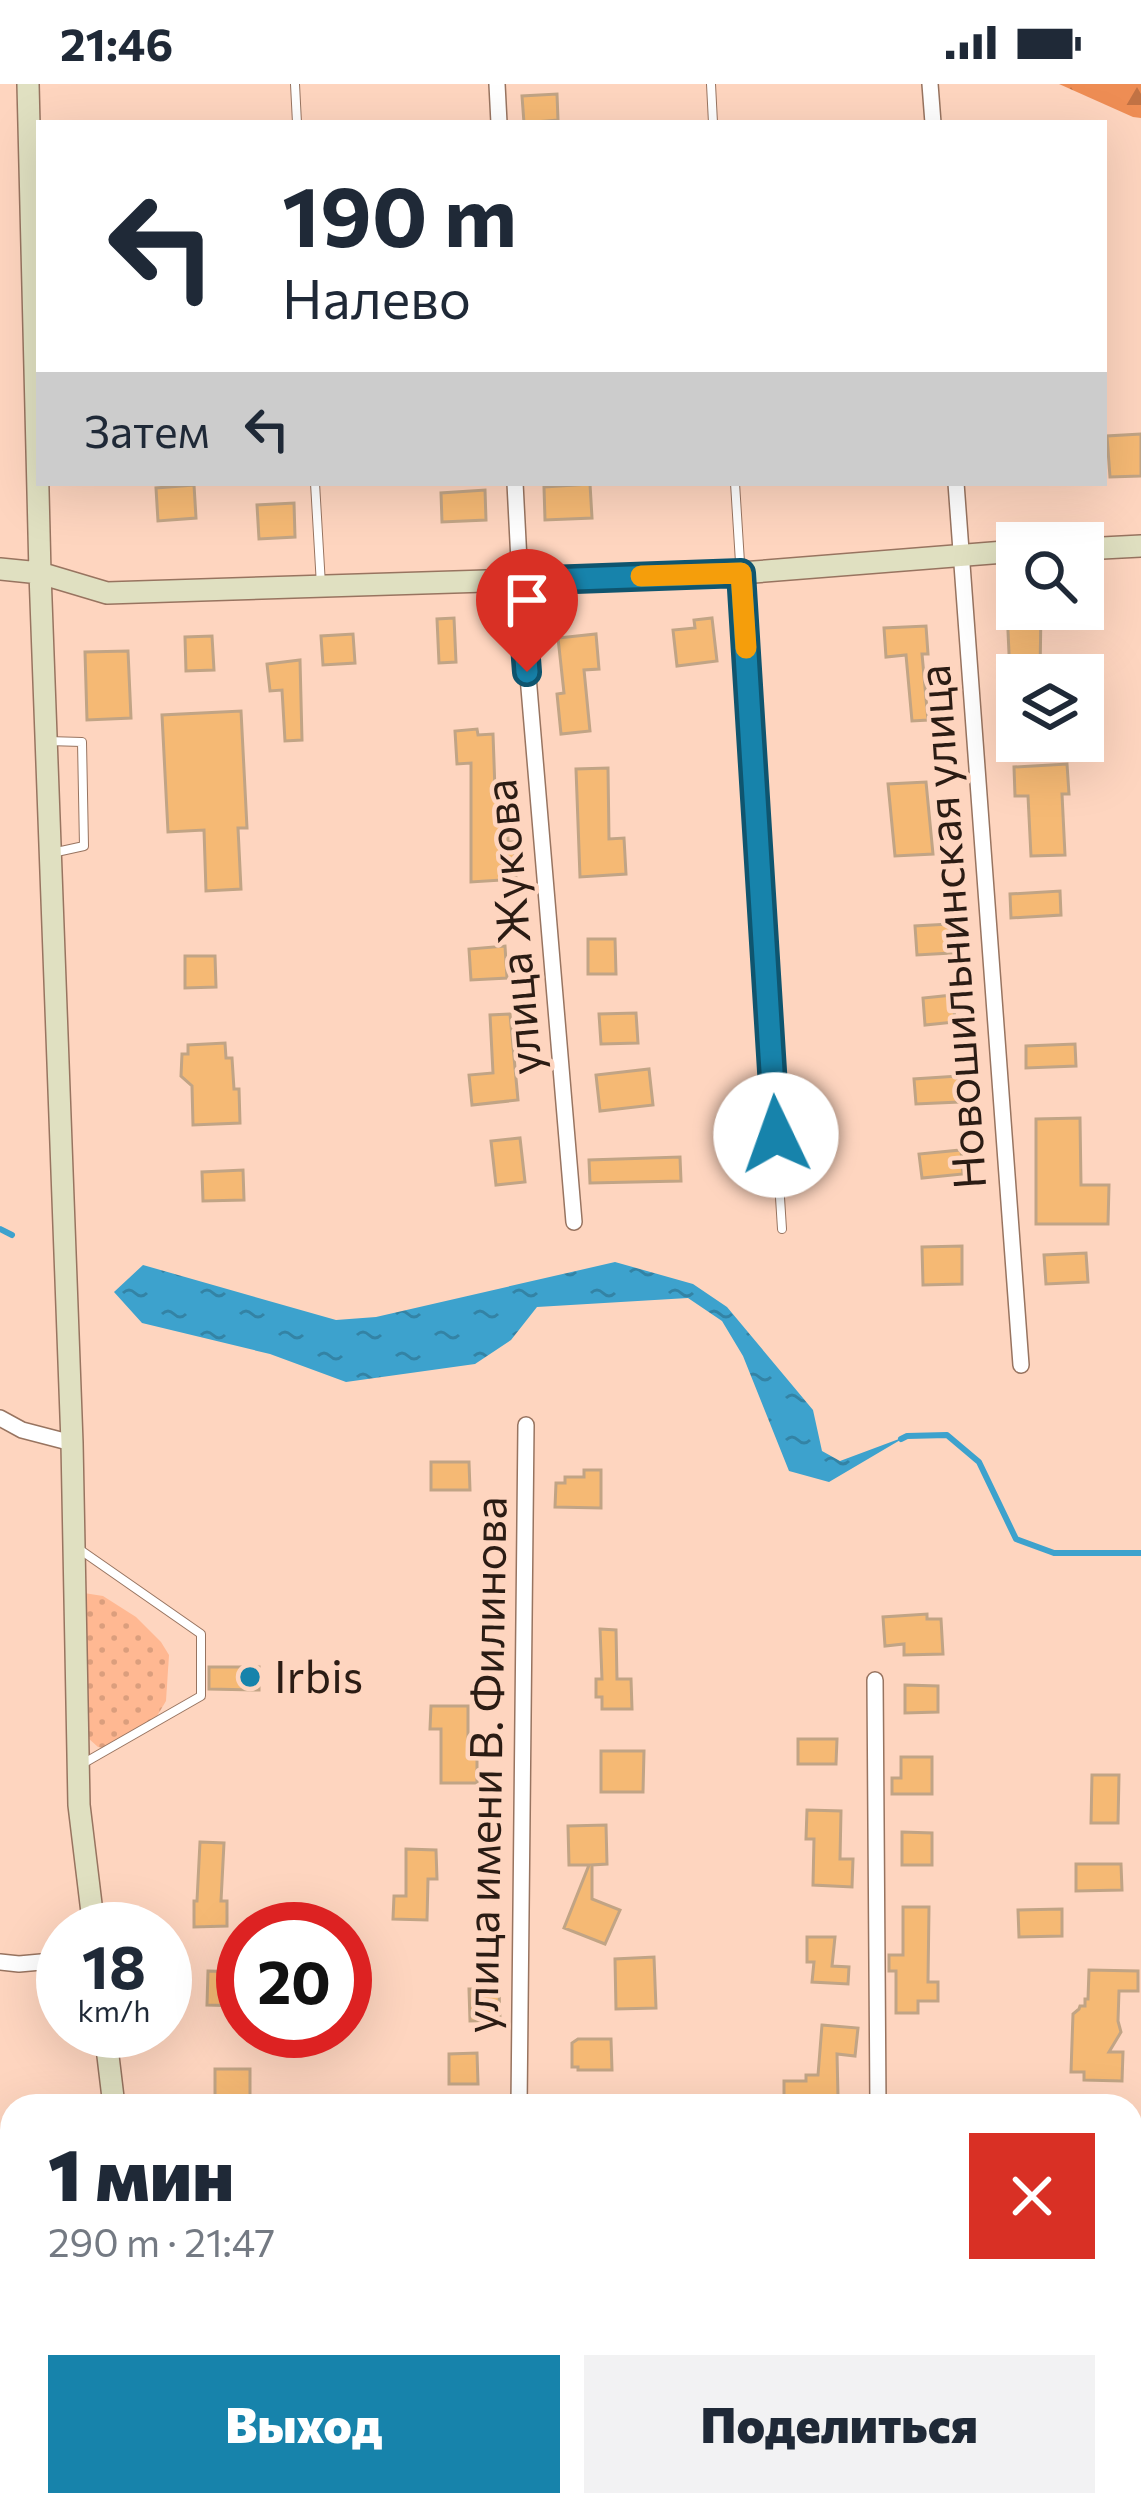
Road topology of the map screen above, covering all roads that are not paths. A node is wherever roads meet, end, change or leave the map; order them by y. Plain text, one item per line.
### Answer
1 (28, 84) edge
2 (295, 84) edge
3 (497, 84) edge
4 (711, 84) edge
5 (930, 84) edge
6 (297, 120) edge
7 (499, 120) edge
8 (713, 120) edge
9 (933, 120) edge
10 (36, 410) edge
11 (38, 486) edge
12 (315, 486) edge
13 (515, 486) edge
14 (735, 486) edge
15 (956, 486) edge
16 (1141, 546) edge
17 (1104, 548) edge
18 (996, 552) edge
19 (960, 554) junction
20 (0, 569) edge
21 (40, 573) junction
22 (741, 573) junction
23 (520, 581) junction
24 (321, 586) junction
25 (46, 741) junction
26 (50, 854) junction
27 (574, 1222) dead end
28 (782, 1229) dead end
29 (1021, 1365) dead end
30 (0, 1418) edge
31 (526, 1425) dead end
32 (72, 1443) junction
33 (74, 1545) junction
34 (875, 1680) dead end
35 (77, 1767) junction
36 (91, 1902) edge
37 (0, 1961) edge
38 (36, 1962) edge
39 (108, 2058) edge
40 (113, 2094) edge
41 (519, 2094) edge
42 (878, 2094) edge

1 - 10 main road
2 - 6 lane
3 - 7 street
4 - 8 lane
5 - 9 street
11 - 21 main road
12 - 24 lane
13 - 23 street, улица Жукова
14 - 22 lane
15 - 19 street, Новошильнинская улица
16 - 17 main road
18 - 19 main road
19 - 22 main road
19 - 29 street, Новошильнинская улица
20 - 21 main road
21 - 24 main road
21 - 25 main road
22 - 23 main road
22 - 28 lane
23 - 24 main road
23 - 27 street, улица Жукова
25 - 26 main road
25 - 26 lane
26 - 32 main road
30 - 32 street
31 - 41 street, улица имени В. Филинова
32 - 33 main road
33 - 35 main road
33 - 35 lane
34 - 42 street
35 - 36 main road
37 - 38 street
39 - 40 main road

